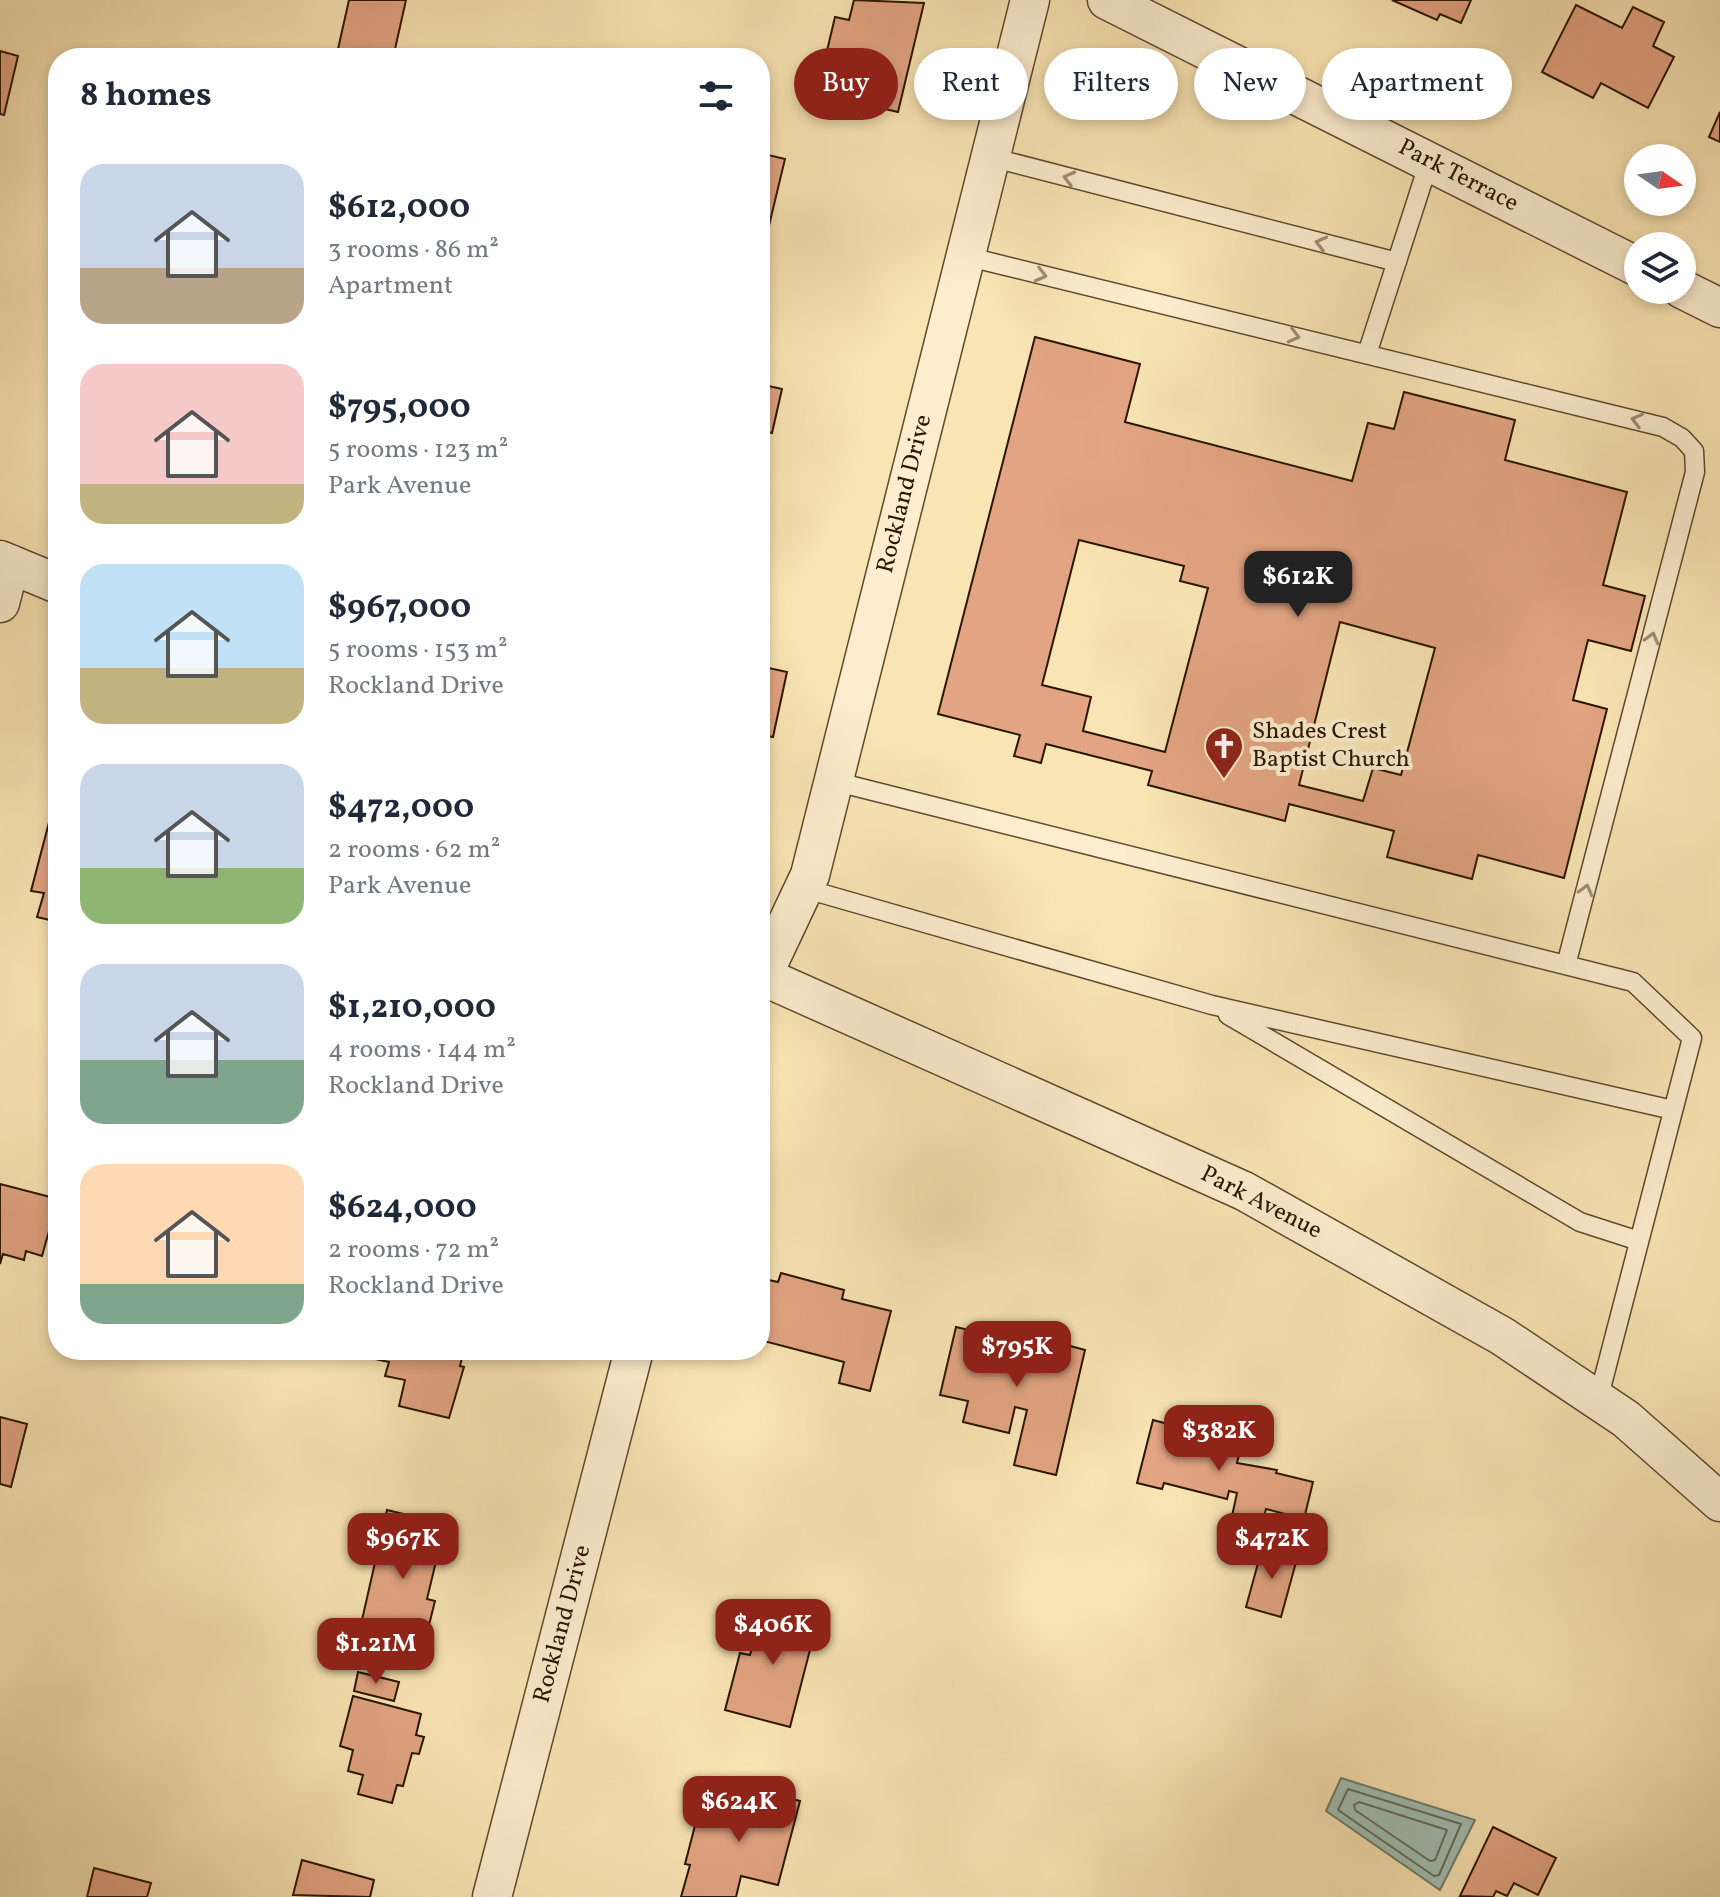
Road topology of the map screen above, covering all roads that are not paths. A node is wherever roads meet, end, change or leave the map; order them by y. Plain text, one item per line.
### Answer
1 (1030, 0) edge
2 (1107, 0) edge
3 (990, 157) junction
4 (1429, 162) junction
5 (965, 256) junction
6 (1624, 260) edge
7 (1397, 262) junction
8 (1696, 296) edge
9 (1720, 308) edge
10 (1367, 354) junction
11 (5, 562) edge
12 (48, 580) edge
13 (0, 603) edge
14 (833, 781) junction
15 (806, 889) junction
16 (770, 960) edge
17 (1566, 965) junction
18 (770, 982) edge
19 (1212, 1005) junction
20 (1673, 1110) junction
21 (1639, 1241) junction
22 (631, 1360) edge
23 (1598, 1400) junction
24 (1720, 1502) edge
25 (492, 1897) edge

1 - 3 street, Rockland Drive
2 - 4 street, Park Terrace
3 - 5 street, Rockland Drive
7 -> 3 lane
4 - 6 street, Park Terrace
4 - 7 lane
5 -> 10 lane
5 - 14 street, Rockland Drive
7 - 10 lane
8 - 9 street
17 -> 10 lane
11 - 12 street
11 - 13 street
14 - 15 street, Rockland Drive
14 - 17 lane
15 - 16 street, Rockland Drive
15 - 19 lane
17 - 20 lane
18 - 23 street, Park Avenue
19 - 20 lane
19 - 21 lane
20 - 21 lane
21 - 23 lane
22 - 25 street, Rockland Drive
23 - 24 street, Park Avenue

